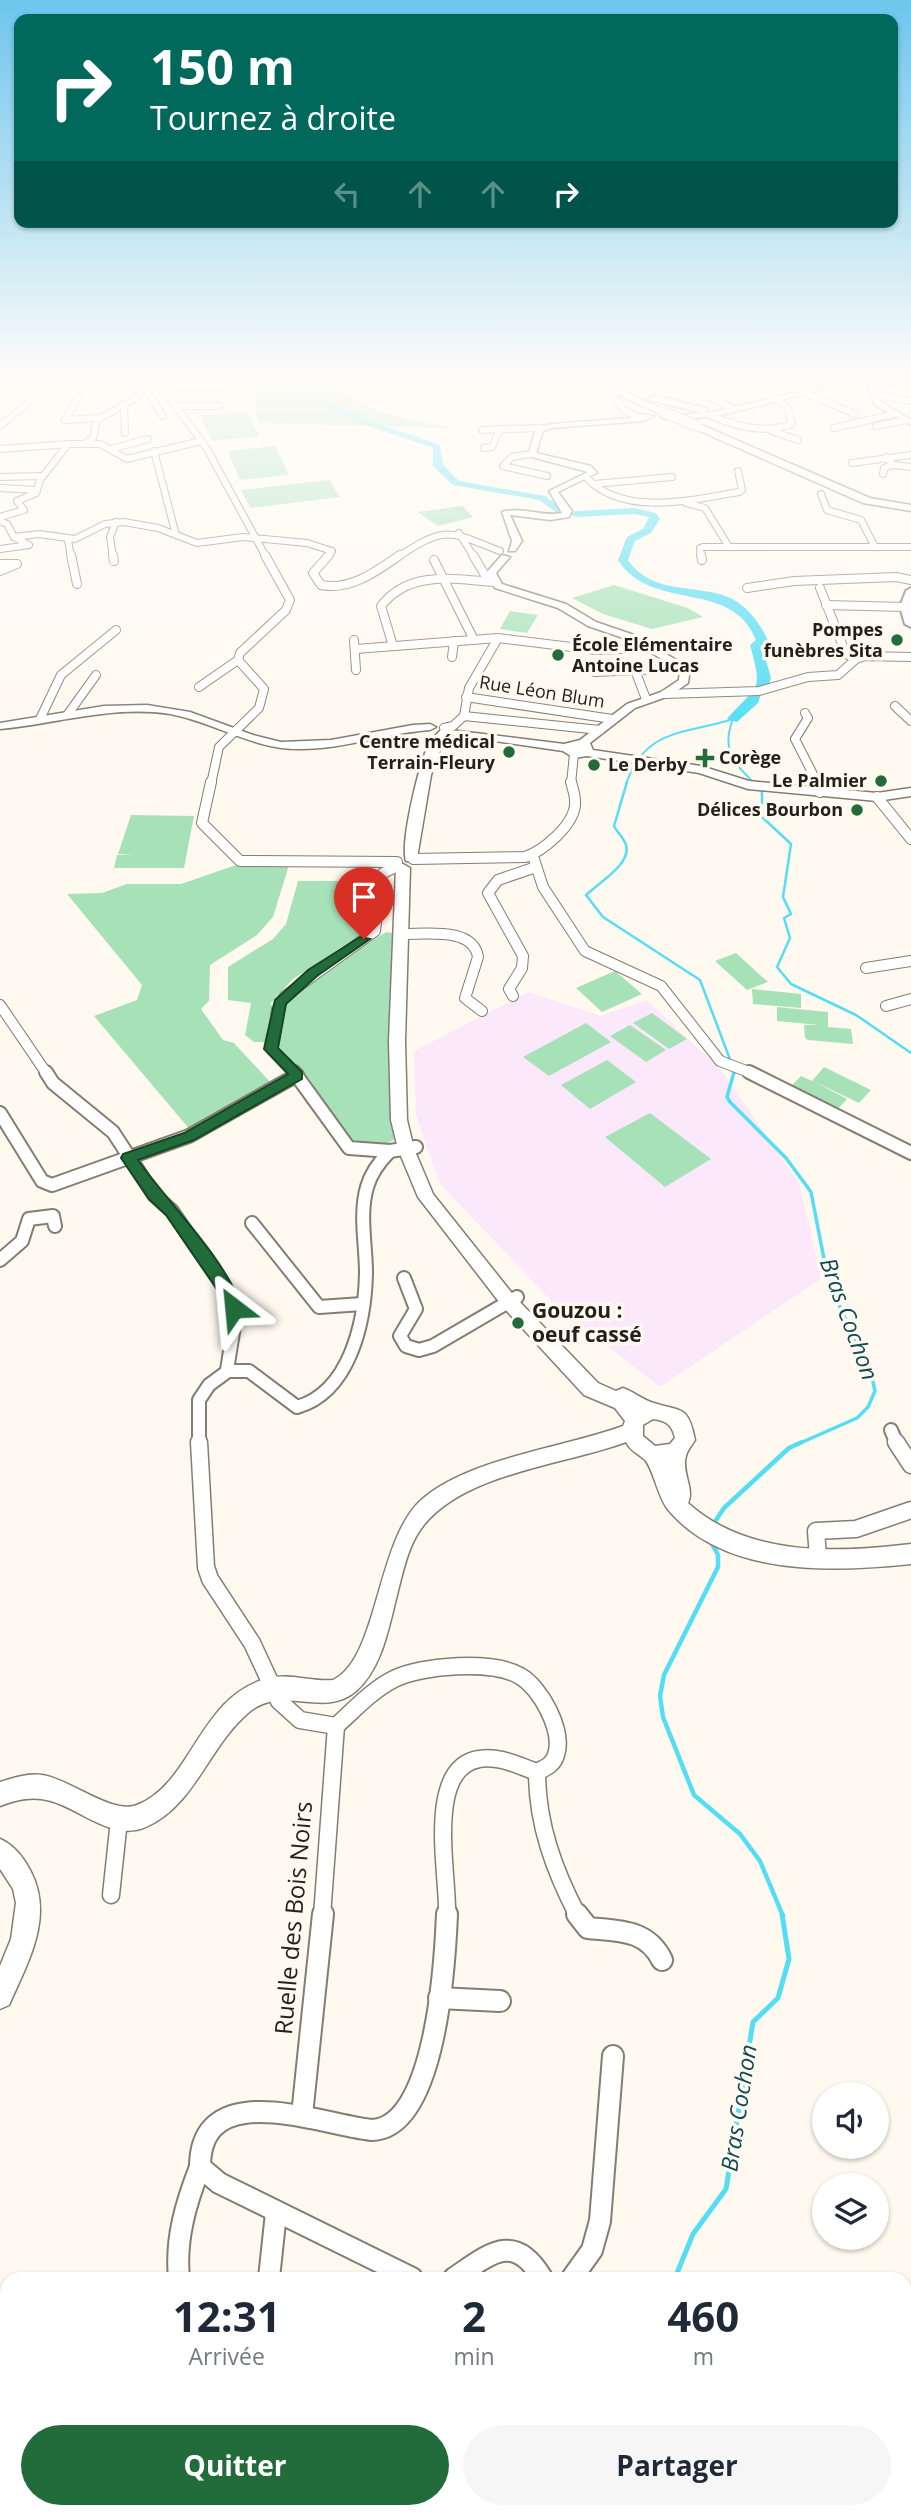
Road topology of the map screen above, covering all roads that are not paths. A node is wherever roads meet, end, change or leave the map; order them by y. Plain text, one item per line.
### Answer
1 (30, 495) edge
2 (166, 495) edge
3 (232, 495) edge
4 (556, 495) edge
5 (598, 495) edge
6 (611, 495) edge
7 (713, 495) edge
8 (822, 495) edge
9 (859, 495) edge
10 (867, 495) edge
11 (911, 506) edge
12 (0, 519) edge
13 (116, 522) junction
14 (459, 533) junction
15 (176, 535) junction
16 (14, 537) junction
17 (256, 539) junction
18 (68, 540) junction
19 (729, 547) junction
20 (875, 547) junction
21 (911, 547) edge
22 (0, 549) edge
23 (506, 552) junction
24 (434, 560) dead end
25 (702, 560) dead end
26 (114, 561) dead end
27 (0, 564) edge
28 (0, 571) edge
29 (490, 578) junction
30 (444, 580) junction
31 (911, 580) edge
32 (77, 584) dead end
33 (747, 588) dead end
34 (820, 588) dead end
35 (911, 591) edge
36 (826, 605) junction
37 (868, 606) junction
38 (906, 607) junction
39 (870, 615) dead end
40 (911, 624) edge
41 (116, 630) dead end
42 (498, 638) junction
43 (474, 640) junction
44 (454, 641) junction
45 (393, 646) junction
46 (648, 648) junction
47 (452, 657) dead end
48 (910, 657) edge
49 (856, 659) junction
50 (238, 660) junction
51 (685, 668) junction
52 (356, 670) dead end
53 (635, 670) junction
54 (595, 672) dead end
55 (96, 675) dead end
56 (199, 687) dead end
57 (665, 694) junction
58 (466, 696) junction
59 (646, 699) junction
60 (895, 706) dead end
61 (805, 713) dead end
62 (68, 714) junction
63 (464, 716) junction
64 (40, 719) junction
65 (612, 719) junction
66 (910, 720) edge
67 (0, 726) edge
68 (600, 730) junction
69 (428, 731) junction
70 (444, 731) junction
71 (233, 734) junction
72 (585, 748) junction
73 (570, 751) junction
74 (820, 792) junction
75 (911, 792) edge
76 (877, 797) junction
77 (911, 839) edge
78 (533, 856) junction
79 (409, 862) junction
80 (536, 867) junction
81 (404, 934) junction
82 (911, 961) edge
83 (866, 968) dead end
84 (513, 996) dead end
85 (911, 999) edge
86 (0, 1005) edge
87 (886, 1006) dead end
88 (482, 1011) dead end
89 (297, 1075) junction
90 (0, 1113) edge
91 (404, 1149) junction
92 (911, 1153) edge
93 (129, 1158) junction
94 (252, 1223) dead end
95 (55, 1226) dead end
96 (0, 1260) edge
97 (404, 1278) dead end
98 (513, 1299) junction
99 (362, 1304) junction
100 (227, 1370) junction
101 (891, 1430) dead end
102 (642, 1432) junction
103 (676, 1452) junction
104 (911, 1465) edge
105 (911, 1510) edge
106 (695, 1522) junction
107 (911, 1542) edge
108 (816, 1551) junction
109 (911, 1554) edge
110 (273, 1688) junction
111 (336, 1726) junction
112 (537, 1772) junction
113 (0, 1794) edge
114 (119, 1819) junction
115 (0, 1851) edge
116 (111, 1895) dead end
117 (662, 1960) dead end
118 (0, 1996) edge
119 (439, 1998) junction
120 (500, 2001) dead end
121 (613, 2056) dead end
122 (302, 2115) junction
123 (200, 2167) junction
124 (276, 2213) junction
125 (179, 2272) edge
126 (270, 2272) edge
127 (400, 2272) edge
128 (462, 2272) edge
129 (538, 2272) edge
130 (576, 2272) edge

1 - 12 street
2 - 15 street
3 - 17 street
4 - 23 street
5 - 19 street
6 - 7 street
8 - 20 street
9 - 11 highway
10 - 11 highway
12 - 16 street
13 - 15 street
13 - 18 street
13 - 26 street
14 - 17 street
14 - 23 street
14 - 29 street
15 - 17 street
16 - 18 street
16 - 22 street
17 - 50 street
18 - 32 street
19 - 20 street
19 - 25 street
20 - 21 street
23 - 29 street
24 - 30 street
27 - 28 street
29 - 30 street
29 - 46 street
30 - 43 street
30 - 45 street
31 - 33 street
34 - 36 street
35 - 38 main road
36 - 37 street
36 - 49 street
37 - 38 street
37 - 39 street
38 - 40 main road
41 - 64 street
42 - 43 street
42 - 46 street
42 - 58 street
43 - 44 street
44 - 45 street
44 - 47 street
45 - 52 street
46 - 51 street
48 - 49 street
49 - 57 street
50 - 56 street
50 - 71 street
51 - 53 street
51 - 57 street
53 - 54 street
53 - 59 street
55 - 62 street
57 - 59 street
58 - 63 street
58 - 65 street, Rue Léon Blum
59 - 65 street
60 - 66 street
61 - 74 street
62 - 64 street
62 - 71 street
63 - 68 street
63 - 70 street
64 - 67 street
65 - 68 street
68 - 72 street
69 - 70 street
69 - 71 street
69 - 79 street
70 - 73 street
70 - 79 street
71 - 79 street
72 - 73 street
72 - 74 street
73 - 78 street
74 - 76 street
75 - 76 street
76 - 77 street
78 - 79 street
78 - 80 street
79 - 81 street
79 - 89 street
80 - 84 street
80 - 92 street
81 - 88 street
81 - 91 street
82 - 83 street
85 - 87 street
86 - 93 street
89 - 91 street
89 - 93 street
90 - 93 street
91 - 98 street
91 - 99 street
93 - 100 street
94 - 99 street
95 - 96 street
97 - 98 street
98 - 102 street
99 - 100 street
100 - 110 street
101 - 104 street
102 - 103 street
102 - 103 street
102 - 106 street
102 - 110 street
103 - 106 street
105 - 108 street
106 - 108 street
107 - 108 street
108 - 109 street
110 - 111 street
110 - 114 street
111 - 112 street
111 - 122 street, Ruelle des Bois Noirs
112 - 117 street
112 - 119 street
113 - 114 street
114 - 116 street
115 - 118 street
119 - 120 street
119 - 122 street
121 - 130 street
122 - 123 street
123 - 124 street
123 - 125 street
124 - 126 street
124 - 127 street
128 - 129 street

